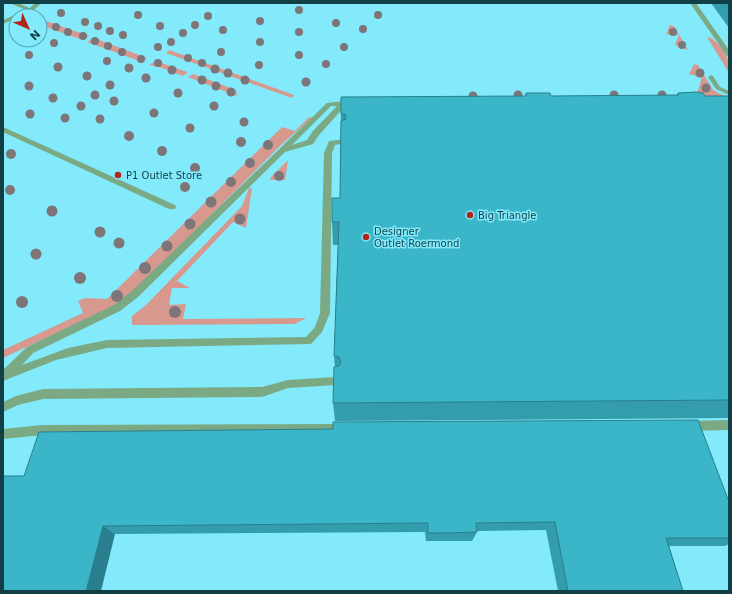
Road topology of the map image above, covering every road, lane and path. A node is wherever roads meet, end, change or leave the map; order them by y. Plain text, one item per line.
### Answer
1 (12, 3) edge
2 (45, 3) edge
3 (693, 3) edge
4 (26, 8) edge
5 (35, 8) edge
6 (729, 55) edge
7 (711, 78) dead end
8 (729, 93) edge
9 (344, 104) junction
10 (360, 104) edge
11 (3, 129) edge
12 (342, 141) edge
13 (282, 150) junction
14 (172, 208) dead end
15 (3, 377) edge
16 (336, 381) edge
17 (3, 407) edge
18 (729, 425) edge
19 (681, 426) edge
20 (354, 429) edge
21 (3, 434) edge

1 - 4 street
2 - 5 lane
3 - 6 street
7 - 8 lane
9 - 10 lane
9 - 13 lane
9 - 13 lane
11 - 14 lane
12 - 15 lane
13 - 15 lane
16 - 17 lane
18 - 19 lane
20 - 21 lane

